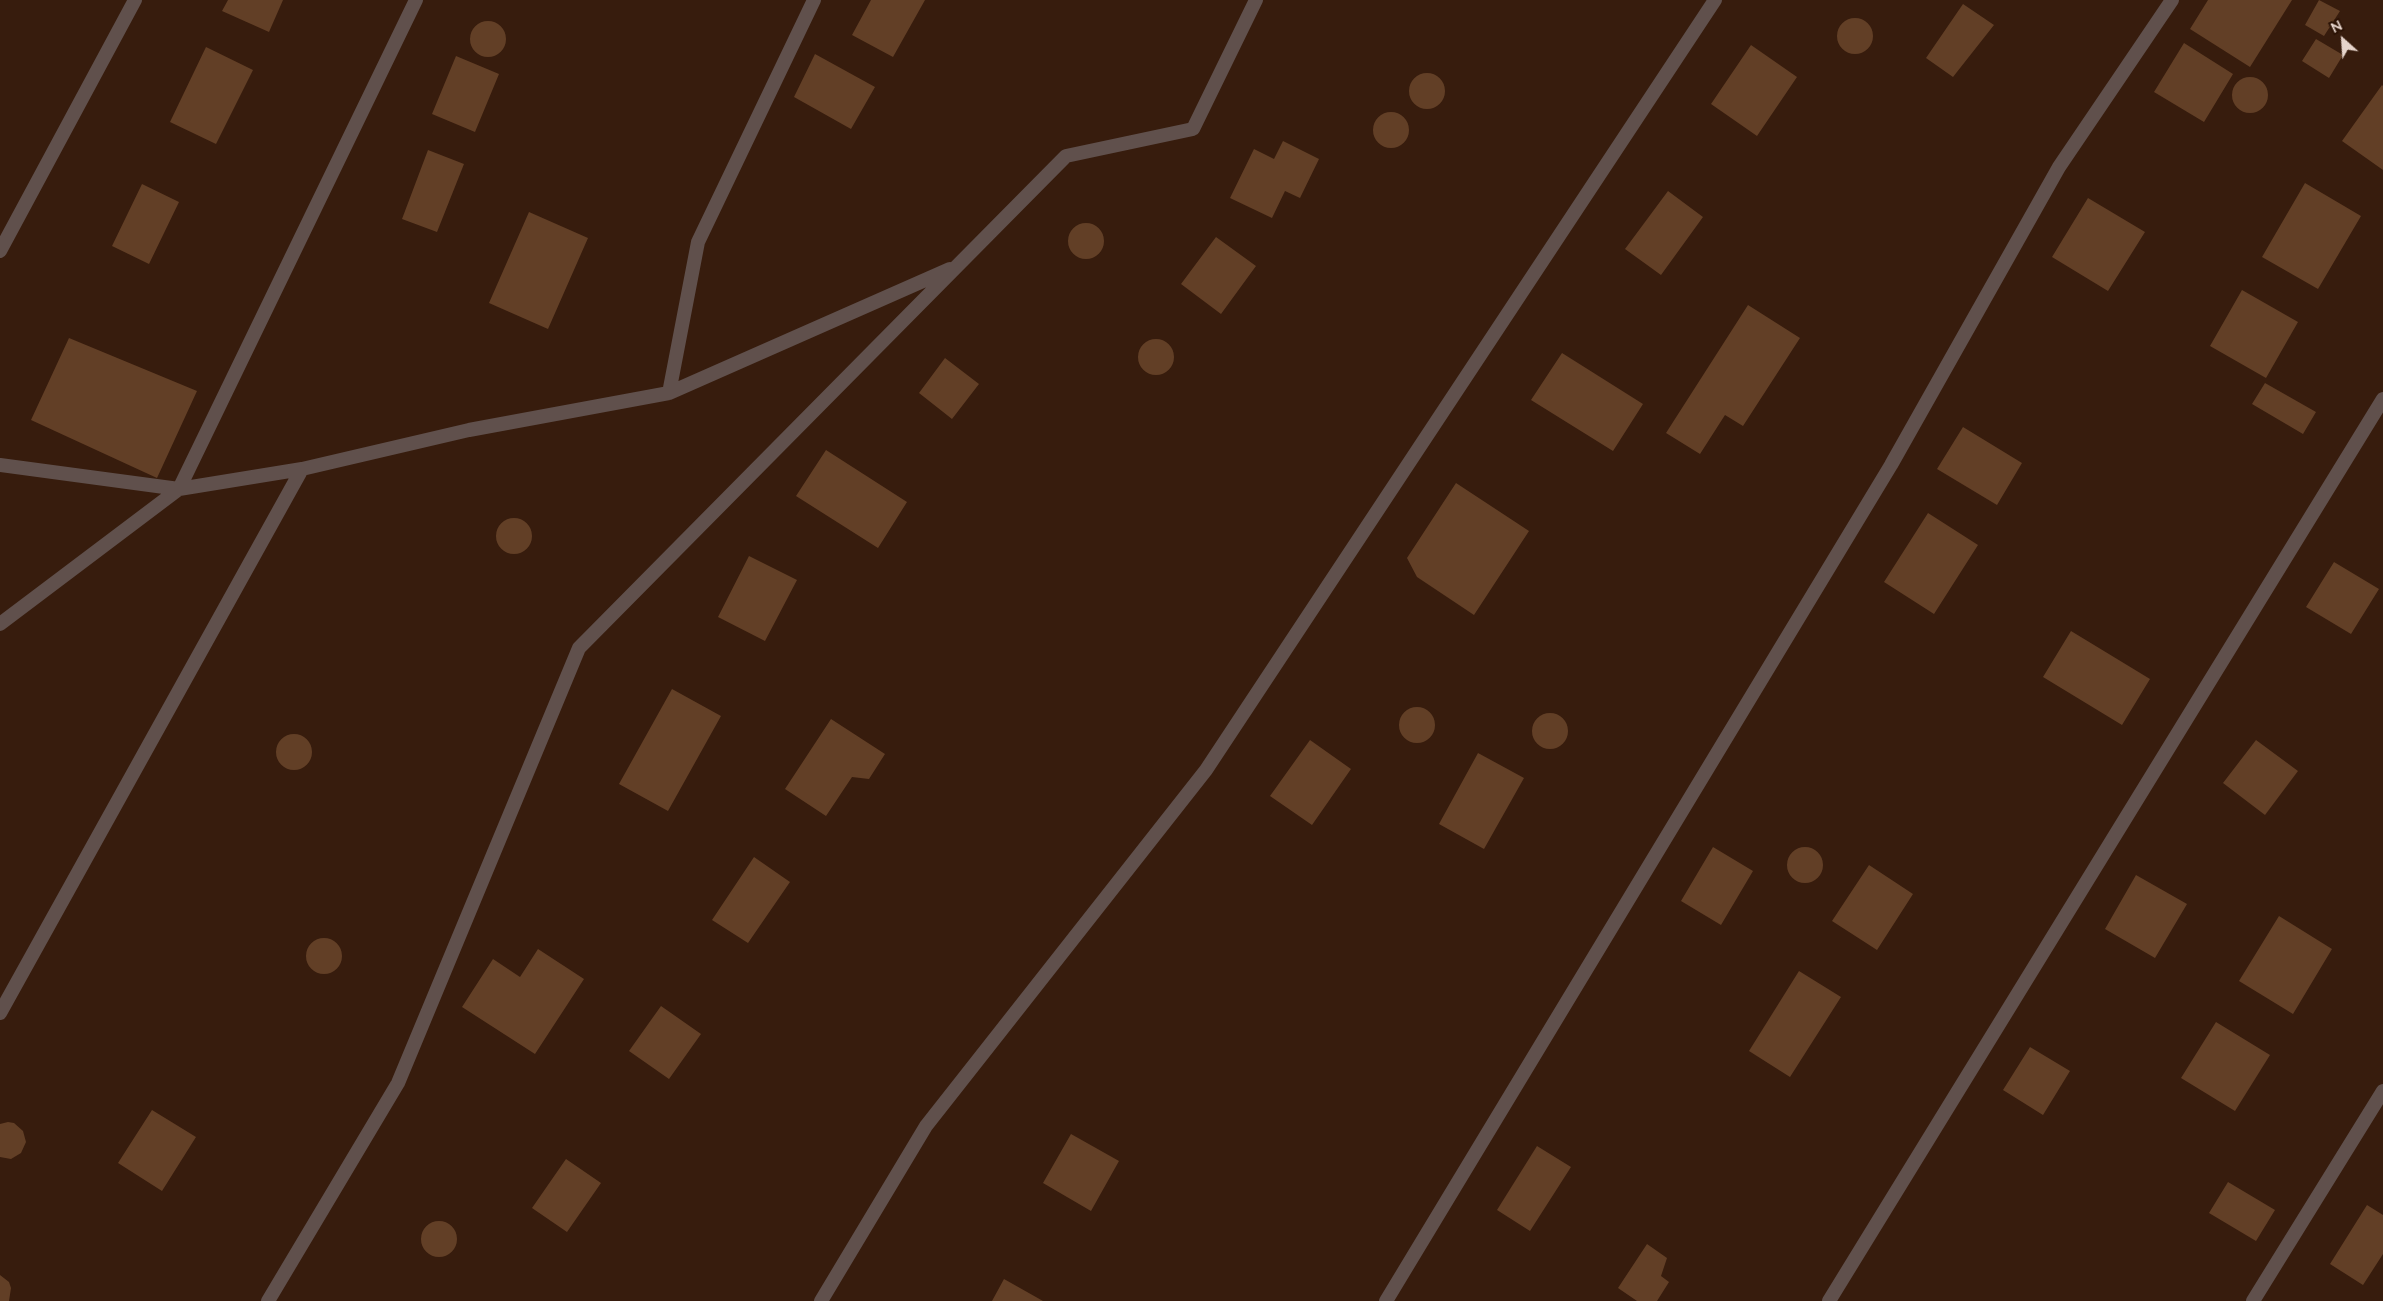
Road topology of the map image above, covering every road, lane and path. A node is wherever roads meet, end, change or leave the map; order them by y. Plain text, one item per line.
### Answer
1 (135, 0) edge
2 (416, 0) edge
3 (814, 0) edge
4 (1256, 0) edge
5 (1715, 0) edge
6 (2172, 0) edge
7 (0, 251) edge
8 (958, 266) junction
9 (669, 393) junction
10 (2383, 399) edge
11 (0, 465) edge
12 (302, 469) junction
13 (179, 489) junction
14 (0, 624) edge
15 (0, 1013) edge
16 (2383, 1090) edge
17 (268, 1301) edge
18 (821, 1301) edge
19 (1386, 1301) edge
20 (1829, 1301) edge
21 (2253, 1301) edge

1 - 7 street
2 - 13 street
3 - 9 street
4 - 8 street
5 - 18 street
6 - 19 street
8 - 9 street
8 - 17 street
9 - 12 street
10 - 20 street
11 - 13 street
12 - 13 street
12 - 15 street
13 - 14 street
16 - 21 street

